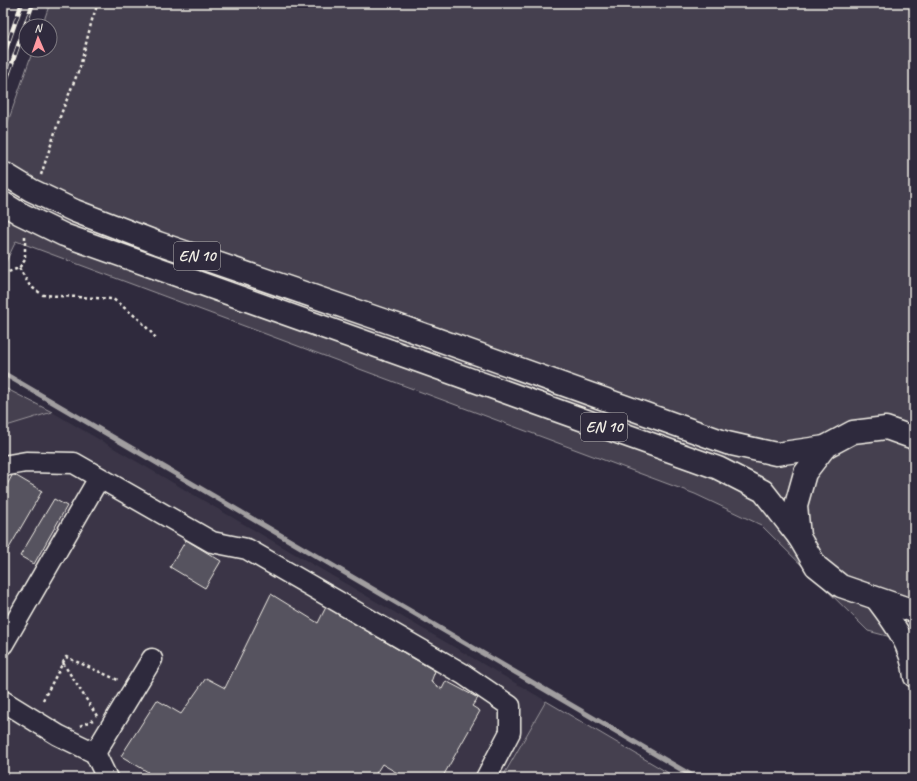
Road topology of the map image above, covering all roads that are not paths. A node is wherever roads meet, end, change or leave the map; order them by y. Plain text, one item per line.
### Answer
1 (3, 173) edge
2 (3, 203) edge
3 (914, 438) edge
4 (825, 447) junction
5 (3, 466) edge
6 (99, 478) junction
7 (800, 537) junction
8 (874, 597) junction
9 (914, 611) edge
10 (3, 644) edge
11 (152, 659) dead end
12 (914, 677) edge
13 (3, 701) edge
14 (95, 753) junction
15 (107, 778) edge
16 (486, 778) edge

1 - 4 main road, EN 10, bridge
2 - 7 main road, EN 10, bridge
3 - 4 main road, EN 10
4 - 7 main road, EN 10
5 - 6 street
6 - 10 street
6 - 16 street
7 - 8 main road, EN 10
8 - 9 main road, EN 10
8 - 12 street
11 - 14 street
13 - 14 street
14 - 15 street

